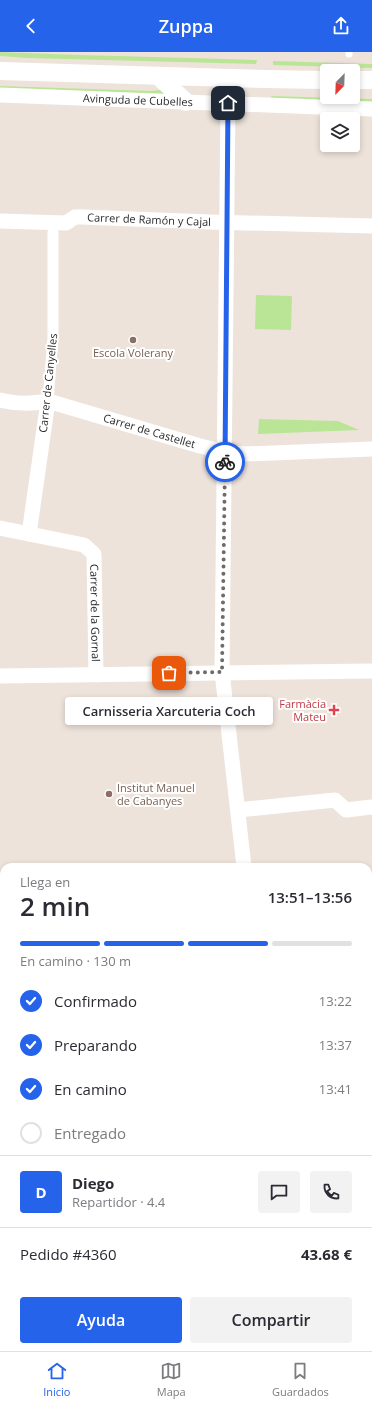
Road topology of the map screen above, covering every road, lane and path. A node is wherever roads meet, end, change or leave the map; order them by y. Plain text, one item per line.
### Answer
1 (0, 71) edge
2 (158, 76) junction
3 (320, 80) edge
4 (360, 80) edge
5 (372, 80) edge
6 (0, 95) edge
7 (186, 102) junction
8 (228, 103) junction
9 (372, 109) edge
10 (0, 221) edge
11 (227, 222) junction
12 (372, 226) edge
13 (53, 232) dead end
14 (0, 400) edge
15 (48, 400) junction
16 (372, 449) edge
17 (225, 452) junction
18 (0, 528) edge
19 (28, 534) junction
20 (372, 671) edge
21 (222, 672) junction
22 (96, 675) junction
23 (0, 676) edge
24 (372, 808) edge
25 (238, 810) junction
26 (240, 863) edge

1 - 2 street
2 - 3 street
2 - 7 street
4 - 5 street
6 - 7 street, Avinguda de Cubelles
7 - 8 street, Avinguda de Cubelles
8 - 9 street, Avinguda de Cubelles
8 - 11 street
10 - 11 street, Carrer de Ramón y Cajal
11 - 12 street, Carrer de Ramón y Cajal
11 - 17 street
13 - 15 street, Carrer de Canyelles
14 - 15 street, Carrer de Castellet
15 - 17 street, Carrer de Castellet
15 - 19 street, Carrer de Canyelles
16 - 17 street, Carrer de Castellet
17 - 21 street
18 - 19 street, Carrer de la Gornal
19 - 22 street, Carrer de la Gornal
20 - 21 street
21 - 22 street
21 - 25 street
22 - 23 street
24 - 25 street
25 - 26 street

